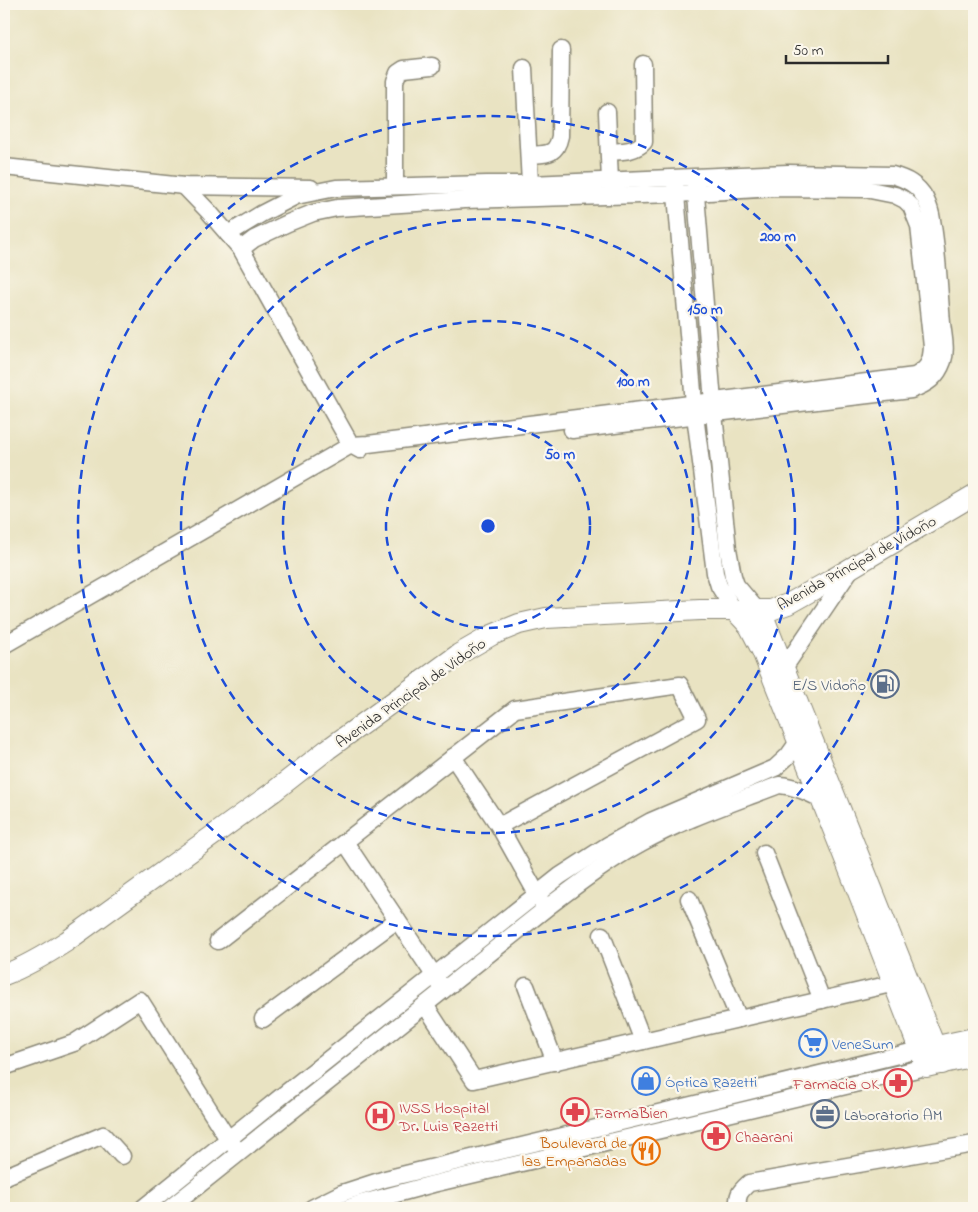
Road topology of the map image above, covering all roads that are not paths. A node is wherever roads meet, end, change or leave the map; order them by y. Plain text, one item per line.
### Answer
1 (561, 50) dead end
2 (643, 64) dead end
3 (432, 66) dead end
4 (524, 68) dead end
5 (607, 112) dead end
6 (609, 152) junction
7 (529, 155) junction
8 (4, 167) edge
9 (610, 181) junction
10 (530, 184) junction
11 (695, 185) junction
12 (184, 186) junction
13 (394, 186) junction
14 (675, 186) junction
15 (336, 188) junction
16 (228, 234) junction
17 (241, 249) junction
18 (713, 407) junction
19 (695, 409) junction
20 (351, 445) junction
21 (974, 495) edge
22 (851, 568) junction
23 (734, 610) junction
24 (757, 610) junction
25 (4, 645) edge
26 (784, 668) junction
27 (453, 757) junction
28 (810, 758) junction
29 (779, 785) junction
30 (821, 799) junction
31 (499, 826) junction
32 (345, 842) junction
33 (764, 853) dead end
34 (538, 894) junction
35 (688, 899) dead end
36 (546, 909) junction
37 (397, 920) junction
38 (602, 935) dead end
39 (218, 941) dead end
40 (4, 974) edge
41 (434, 976) junction
42 (901, 982) junction
43 (526, 986) dead end
44 (444, 990) junction
45 (822, 1000) junction
46 (425, 1005) junction
47 (264, 1019) dead end
48 (738, 1019) junction
49 (974, 1038) edge
50 (643, 1042) junction
51 (974, 1056) edge
52 (930, 1057) junction
53 (555, 1062) junction
54 (4, 1067) edge
55 (228, 1139) junction
56 (974, 1144) edge
57 (240, 1152) junction
58 (122, 1156) dead end
59 (4, 1177) edge
60 (143, 1208) edge
61 (170, 1208) edge
62 (312, 1208) edge
63 (348, 1208) edge
64 (738, 1208) edge

1 - 7 street
2 - 6 street
3 - 13 street
4 - 7 street
5 - 6 street
6 - 9 street
7 - 10 street
8 - 12 street
9 - 10 street
9 - 14 street
10 - 13 street
11 - 14 street
11 - 18 street
11 - 18 street
12 - 15 street
12 - 16 street
13 - 15 street
14 - 17 street
14 - 19 street
15 - 16 street
16 - 17 street
17 - 20 street
18 - 19 street
18 - 24 street
19 - 20 street
19 - 23 street
20 - 25 street
21 - 22 main road, Avenida Principal de Vidoño
22 - 24 main road, Avenida Principal de Vidoño
22 - 26 street
23 - 24 main road, Avenida Principal de Vidoño
23 - 28 main road
23 - 40 main road, Avenida Principal de Vidoño
24 - 26 main road
26 - 28 main road
27 - 31 street
27 - 31 street
27 - 32 street
28 - 29 street
28 - 30 main road
28 - 34 street
28 - 42 main road
29 - 30 street
29 - 36 street
30 - 42 main road
31 - 34 street
32 - 37 street
32 - 39 street
33 - 45 street
34 - 36 street
34 - 41 street
35 - 48 street
36 - 44 street
37 - 41 street
37 - 47 street
38 - 50 street
41 - 44 street
41 - 55 street
42 - 45 street
42 - 52 main road
43 - 53 street
44 - 46 street
45 - 48 street
46 - 53 street
46 - 57 street
48 - 50 street
49 - 52 main road
50 - 53 street
51 - 52 main road
52 - 62 street
52 - 63 street
54 - 55 street
55 - 57 street
55 - 60 street
56 - 64 street
57 - 61 street
58 - 59 street

